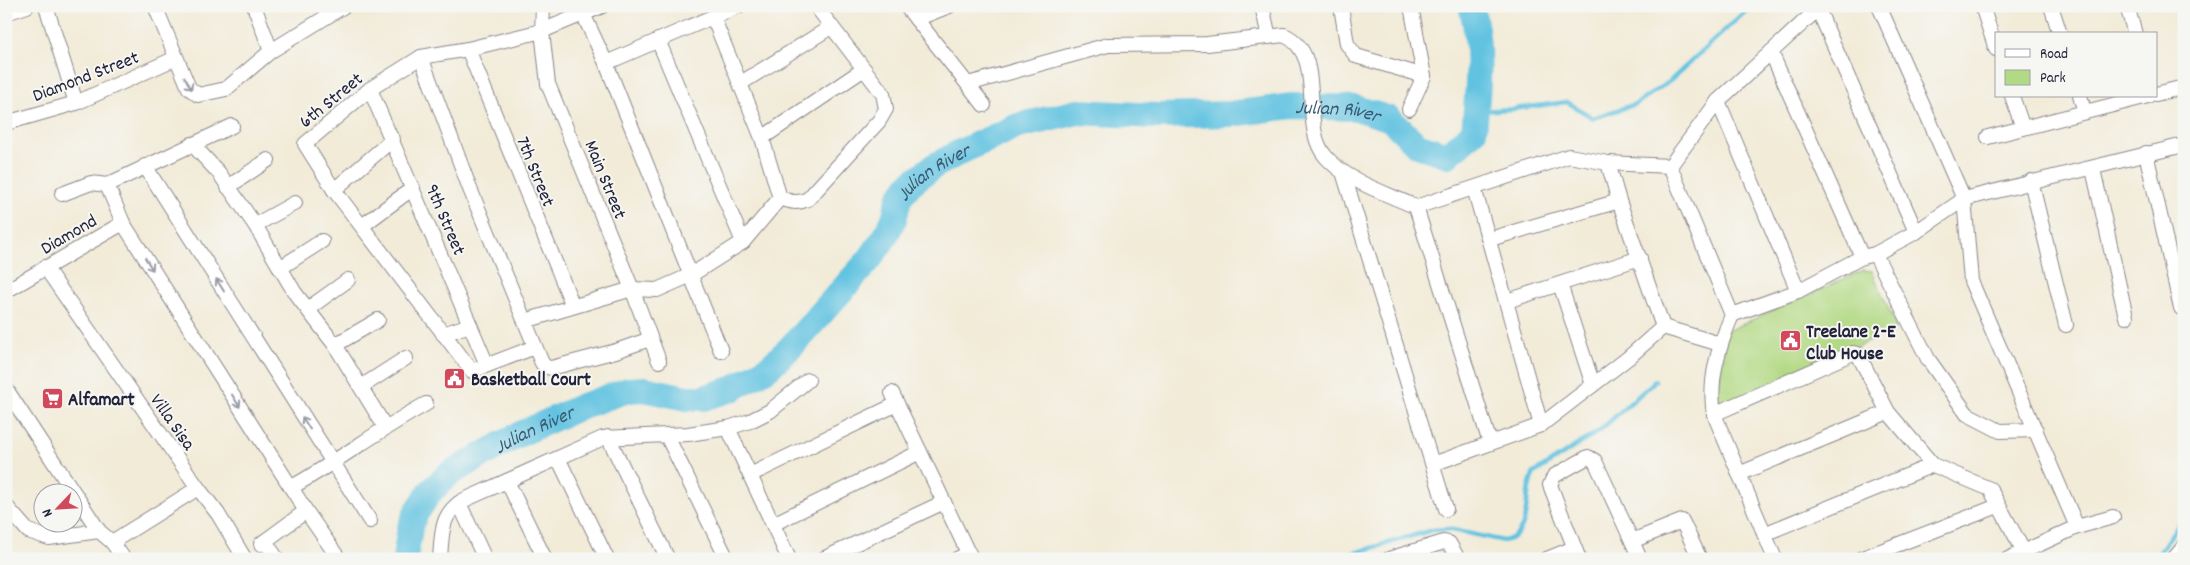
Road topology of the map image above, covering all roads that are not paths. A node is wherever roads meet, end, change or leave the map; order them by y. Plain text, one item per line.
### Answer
1 (27, 6) edge
2 (46, 6) edge
3 (155, 6) edge
4 (254, 6) edge
5 (344, 6) edge
6 (543, 6) edge
7 (602, 6) edge
8 (738, 6) edge
9 (816, 6) edge
10 (906, 6) edge
11 (949, 6) edge
12 (1262, 6) edge
13 (1341, 6) edge
14 (1411, 6) edge
15 (1880, 6) edge
16 (1982, 6) edge
17 (2052, 6) edge
18 (2127, 6) edge
19 (1820, 8) edge
20 (6, 13) edge
21 (584, 16) junction
22 (713, 17) junction
23 (916, 19) junction
24 (831, 27) junction
25 (542, 31) junction
26 (2059, 32) edge
27 (2134, 32) edge
28 (1269, 37) junction
29 (658, 40) junction
30 (1995, 46) edge
31 (468, 49) junction
32 (271, 51) junction
33 (1771, 52) junction
34 (421, 57) junction
35 (176, 58) junction
36 (606, 64) junction
37 (864, 69) junction
38 (1424, 76) junction
39 (741, 83) junction
40 (968, 84) junction
41 (2184, 87) edge
42 (370, 89) junction
43 (2158, 94) edge
44 (2013, 98) edge
45 (2081, 98) edge
46 (2140, 98) edge
47 (1718, 101) junction
48 (76, 103) junction
49 (984, 106) dead end
50 (1409, 109) dead end
51 (2085, 112) junction
52 (6, 123) edge
53 (232, 126) dead end
54 (2023, 128) junction
55 (1988, 137) dead end
56 (762, 138) junction
57 (393, 139) junction
58 (192, 144) junction
59 (2184, 145) edge
60 (2146, 153) junction
61 (268, 160) dead end
62 (1608, 163) junction
63 (146, 166) junction
64 (1670, 166) junction
65 (2092, 169) junction
66 (1343, 172) junction
67 (2031, 181) junction
68 (107, 185) junction
69 (228, 187) junction
70 (413, 188) junction
71 (1474, 188) junction
72 (334, 190) junction
73 (62, 194) dead end
74 (780, 198) junction
75 (1964, 199) junction
76 (1619, 201) junction
77 (295, 203) dead end
78 (1416, 207) junction
79 (123, 223) junction
80 (255, 225) junction
81 (362, 226) junction
82 (1916, 232) junction
83 (1490, 239) junction
84 (322, 242) dead end
85 (743, 242) junction
86 (1869, 255) junction
87 (1640, 258) junction
88 (45, 267) junction
89 (280, 268) junction
90 (691, 275) junction
91 (348, 280) dead end
92 (1560, 284) junction
93 (632, 289) junction
94 (6, 291) edge
95 (1798, 291) junction
96 (1507, 301) junction
97 (573, 306) junction
98 (309, 308) junction
99 (2181, 308) dead end
100 (1732, 315) junction
101 (2126, 317) dead end
102 (378, 320) dead end
103 (526, 321) junction
104 (470, 325) junction
105 (2066, 325) dead end
106 (1663, 327) junction
107 (443, 334) junction
108 (650, 339) junction
109 (1720, 344) junction
110 (335, 345) junction
111 (535, 347) junction
112 (721, 352) dead end
113 (406, 358) dead end
114 (658, 361) dead end
115 (487, 365) junction
116 (808, 380) dead end
117 (1594, 385) junction
118 (361, 387) junction
119 (6, 389) edge
120 (426, 404) dead end
121 (1888, 412) junction
122 (1714, 414) junction
123 (1541, 425) junction
124 (385, 427) junction
125 (728, 428) junction
126 (2036, 430) junction
127 (667, 436) junction
128 (608, 437) junction
129 (1490, 443) junction
130 (920, 452) junction
131 (558, 458) junction
132 (332, 464) junction
133 (1433, 464) junction
134 (1933, 465) junction
135 (1739, 474) junction
136 (750, 475) junction
137 (507, 481) junction
138 (292, 487) junction
139 (198, 488) junction
140 (944, 502) junction
141 (459, 503) junction
142 (6, 506) edge
143 (1998, 506) junction
144 (1446, 509) dead end
145 (306, 511) junction
146 (2113, 517) dead end
147 (370, 521) dead end
148 (773, 524) junction
149 (2077, 527) junction
150 (99, 531) junction
151 (1764, 534) junction
152 (1632, 541) junction
153 (112, 542) junction
154 (2184, 548) edge
155 (2024, 552) junction
156 (1576, 553) edge
157 (966, 557) edge
158 (124, 559) edge
159 (245, 559) edge
160 (277, 559) edge
161 (339, 559) edge
162 (440, 559) edge
163 (485, 559) edge
164 (545, 559) edge
165 (607, 559) edge
166 (668, 559) edge
167 (727, 559) edge
168 (789, 559) edge
169 (823, 559) edge
170 (1389, 559) edge
171 (1458, 559) edge
172 (1547, 559) edge
173 (1640, 559) edge
174 (1700, 559) edge
175 (1774, 559) edge
176 (1860, 559) edge
177 (2008, 559) edge
178 (2175, 559) edge

1 - 20 street
2 - 48 street
3 - 35 street
4 - 32 street
5 - 32 street
6 - 25 street, Main Street
7 - 21 street, 6th Street
8 - 22 street
9 - 24 street
10 - 23 street
11 - 23 street
12 - 28 street
13 - 38 street
14 - 38 street
15 - 75 street
16 - 30 street
17 - 26 street
18 - 27 street
19 - 33 street
19 - 82 street
21 - 25 street, 6th Street
21 - 36 street
22 - 29 street
22 - 39 street
23 - 40 street
24 - 37 street
24 - 39 street
25 - 31 street, 6th Street
25 - 93 street, Main Street
28 - 40 street
28 - 66 street
29 - 36 street
29 - 85 street
31 - 34 street, 6th Street
31 - 97 street, 7th Street
35 -> 32 street
33 - 47 street
33 - 86 street
34 - 42 street, 6th Street
34 - 103 street
35 - 48 street, Diamond Street
36 - 90 street
37 - 56 street
37 - 74 street
38 - 50 street
39 - 56 street
40 - 49 street
41 - 43 street
42 - 57 street, 9th Street
42 - 72 street, 6th Street
44 - 54 street
45 - 51 street
46 - 51 street
47 - 64 street
47 - 95 street
48 - 52 street, Diamond Street
51 - 54 street
53 - 58 street
54 - 55 street
56 - 74 street
57 - 70 street, 9th Street
57 - 72 street
58 - 63 street
58 - 69 street
59 - 60 street
60 - 65 street
60 - 99 street
61 - 69 street
62 - 64 street
62 - 71 street
62 - 76 street
63 - 68 street
132 -> 63 street
64 - 100 street
65 - 67 street
65 - 101 street
66 - 78 street
66 - 133 street
67 - 75 street
67 - 105 street
68 - 73 street
68 - 79 street
69 - 80 street
70 - 81 street
70 - 104 street, 9th Street
71 - 78 street
71 - 83 street
72 - 81 street, 6th Street
74 - 85 street
75 - 82 street
75 - 126 street
76 - 83 street
76 - 87 street
77 - 80 street
78 - 129 street
79 - 88 street, Diamond
79 -> 138 street
80 - 89 street
81 - 107 street, 6th Street
82 - 86 street
83 - 96 street
84 - 89 street
85 - 90 street
86 - 95 street
86 - 126 street
87 - 92 street
87 - 106 street
88 - 94 street, Diamond
88 - 139 street, Villa Sisa
89 - 98 street
90 - 93 street
90 - 112 street
91 - 98 street
92 - 96 street
92 - 117 street
93 - 97 street
93 - 108 street, Main Street
95 - 100 street
96 - 123 street
97 - 103 street
98 - 110 street
100 - 109 street
102 - 110 street
103 - 111 street
104 - 107 street
104 - 115 street, 9th Street
106 - 109 street
106 - 117 street
107 - 115 street, 6th Street
108 - 111 street
108 - 114 street, Main Street
109 - 122 street
110 - 118 street
111 - 115 street
113 - 118 street
116 - 125 street
117 - 123 street
118 - 124 street
119 - 150 street
120 - 124 street
121 - 122 street
121 - 134 street
121 - 135 street
122 - 135 street
123 - 129 street
124 - 132 street
125 - 127 street
125 - 136 street
126 - 149 street
127 - 128 street
127 - 167 street
128 - 131 street
128 - 166 street
129 - 133 street
130 - 136 street
130 - 140 street
130 - 148 street
131 - 137 street
131 - 165 street
132 - 138 street
132 - 147 street
133 - 144 street
134 - 143 street
134 - 151 street
135 - 151 street
136 - 148 street
137 - 141 street
137 - 164 street
138 - 145 street
139 - 153 street
139 - 159 street, Villa Sisa
140 - 157 street
140 - 169 street
141 - 162 street
141 - 163 street
142 - 150 street
143 - 155 street
143 - 176 street
145 - 160 street
145 - 161 street
146 - 149 street
148 - 168 street
149 - 155 street
150 - 153 street
151 - 175 street
152 - 156 street
152 - 173 street
152 - 174 street
153 - 158 street
154 - 178 street
155 - 177 street
156 - 172 street
170 - 171 street

